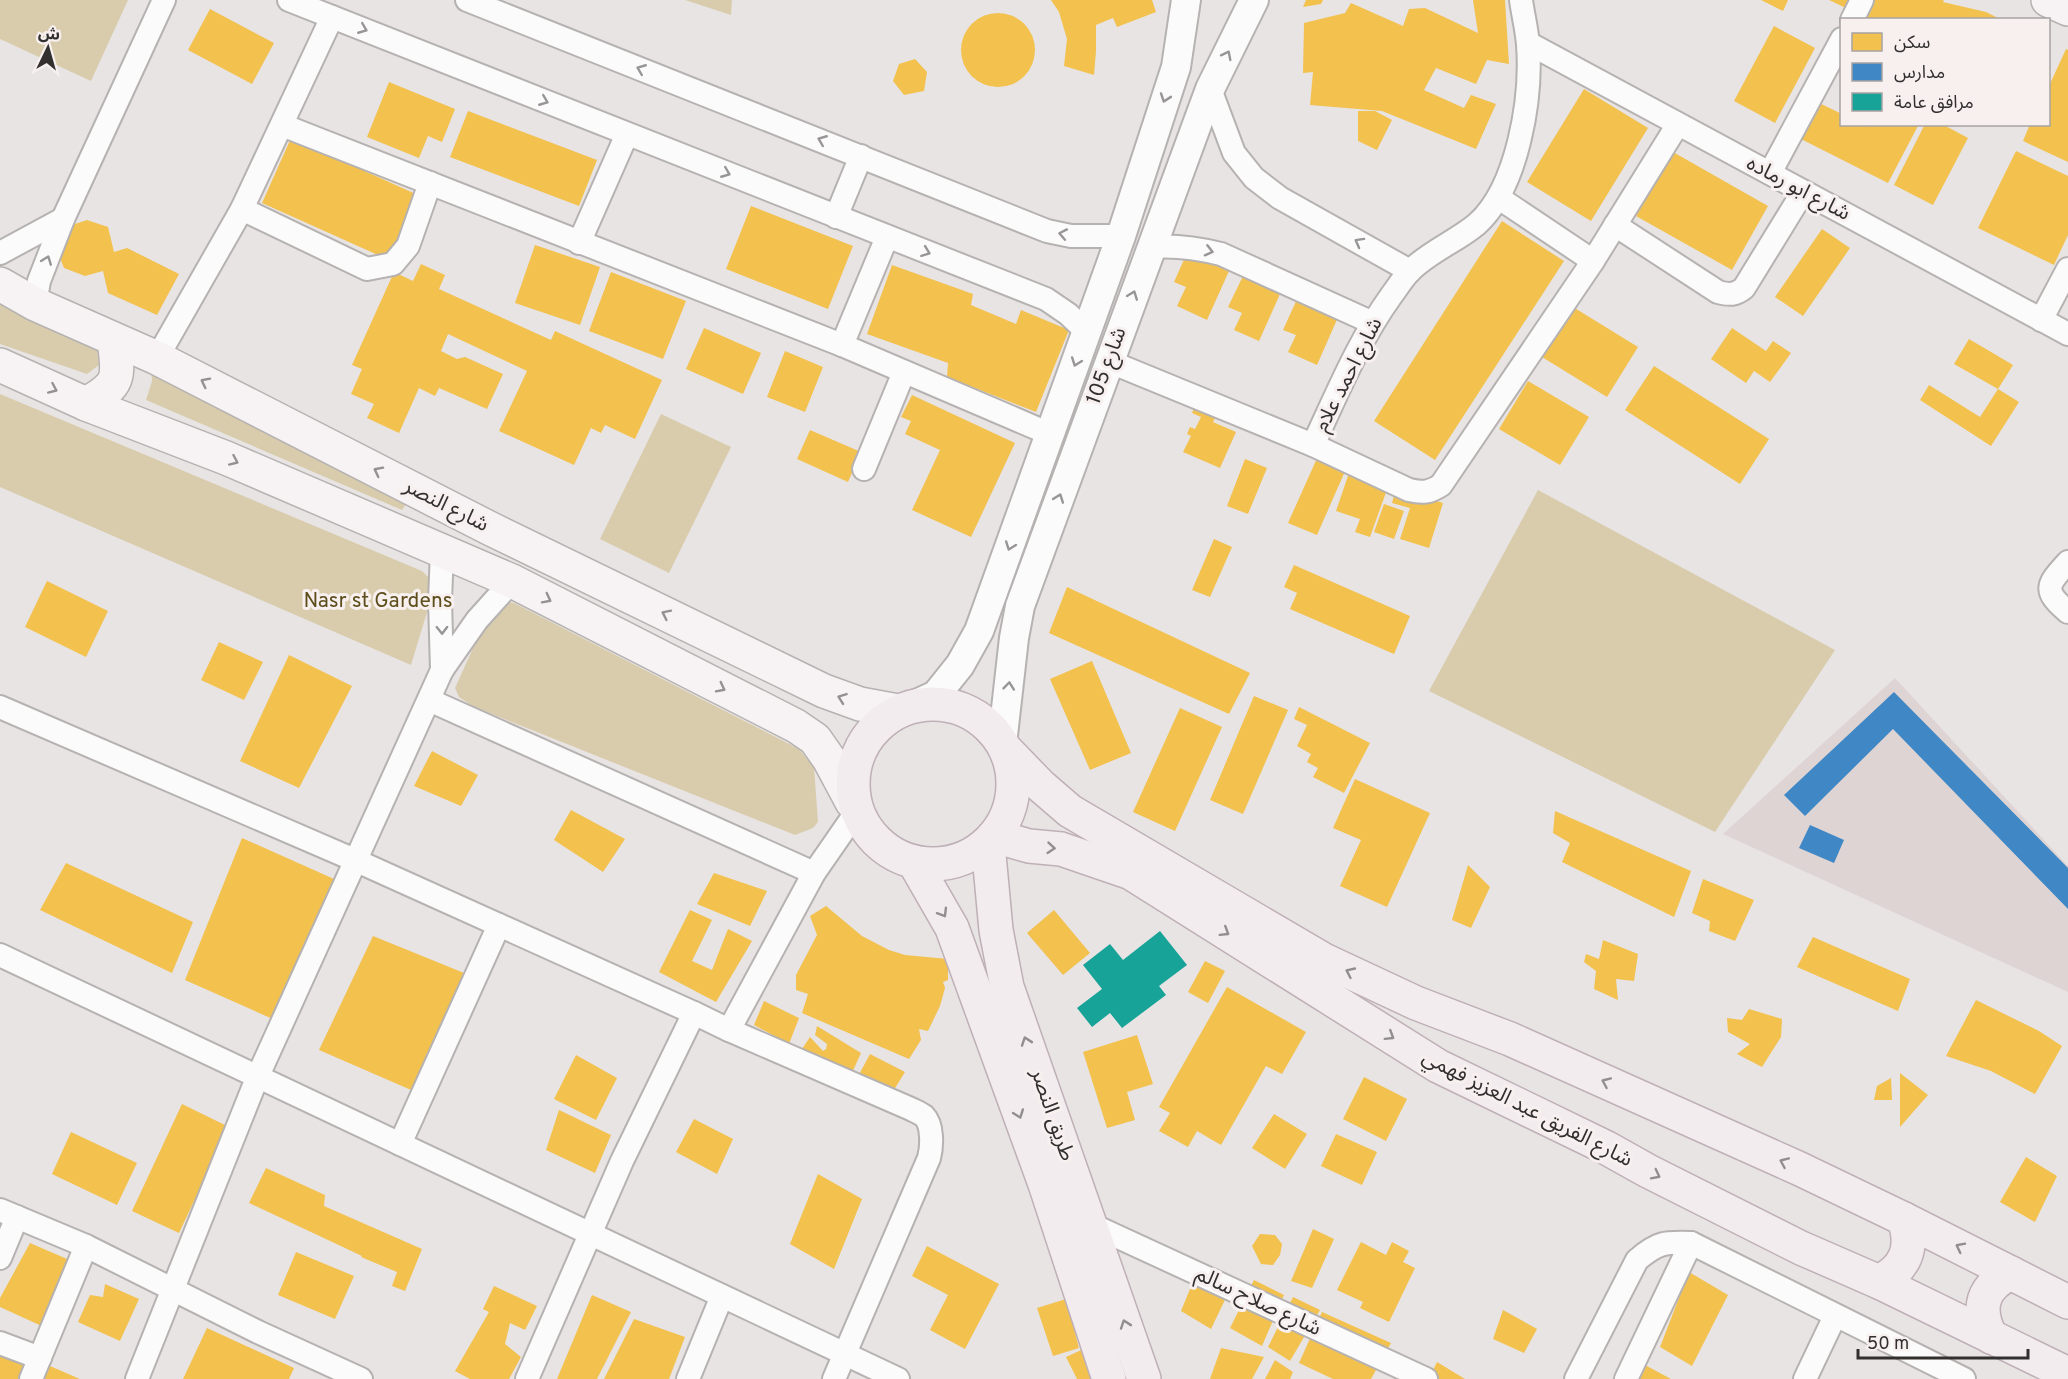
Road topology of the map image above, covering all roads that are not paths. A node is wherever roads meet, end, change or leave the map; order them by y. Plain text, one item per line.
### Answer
1 (164, 0) edge
2 (289, 0) edge
3 (467, 0) edge
4 (1186, 0) edge
5 (1254, 0) edge
6 (1521, 0) edge
7 (1862, 0) edge
8 (2048, 0) edge
9 (2068, 9) edge
10 (332, 17) junction
11 (1853, 18) edge
12 (1528, 43) junction
13 (1840, 43) edge
14 (1210, 89) junction
15 (1678, 124) junction
16 (282, 125) junction
17 (627, 134) junction
18 (861, 156) junction
19 (1770, 174) junction
20 (430, 183) junction
21 (1803, 192) junction
22 (1499, 198) junction
23 (242, 209) junction
24 (836, 217) junction
25 (63, 219) junction
26 (1615, 225) junction
27 (1121, 236) junction
28 (887, 237) junction
29 (579, 243) junction
30 (1151, 247) junction
31 (0, 253) edge
32 (1593, 261) junction
33 (2068, 268) edge
34 (1410, 271) junction
35 (0, 284) edge
36 (35, 304) junction
37 (2041, 320) junction
38 (1373, 323) junction
39 (1087, 332) junction
40 (2068, 334) edge
41 (114, 340) junction
42 (842, 345) junction
43 (157, 358) junction
44 (1108, 361) junction
45 (0, 365) edge
46 (904, 372) junction
47 (86, 404) junction
48 (1050, 434) junction
49 (1313, 445) junction
50 (864, 469) dead end
51 (442, 550) junction
52 (2068, 562) edge
53 (512, 581) junction
54 (2068, 612) edge
55 (442, 670) junction
56 (429, 700) junction
57 (0, 707) edge
58 (905, 709) junction
59 (1005, 748) junction
60 (855, 806) junction
61 (991, 840) junction
62 (357, 861) junction
63 (914, 862) junction
64 (814, 873) junction
65 (499, 925) junction
66 (0, 955) edge
67 (694, 1012) junction
68 (729, 1030) junction
69 (257, 1078) junction
70 (400, 1144) junction
71 (8, 1214) edge
72 (1904, 1219) junction
73 (1090, 1224) junction
74 (591, 1234) junction
75 (1691, 1244) junction
76 (86, 1246) junction
77 (0, 1258) edge
78 (2011, 1273) junction
79 (1879, 1282) junction
80 (172, 1290) junction
81 (722, 1296) junction
82 (2068, 1302) edge
83 (1835, 1316) junction
84 (1991, 1336) junction
85 (0, 1343) edge
86 (844, 1355) junction
87 (40, 1358) junction
88 (1378, 1369) edge
89 (1932, 1372) edge
90 (2068, 1374) edge
91 (31, 1379) edge
92 (137, 1379) edge
93 (361, 1379) edge
94 (527, 1379) edge
95 (688, 1379) edge
96 (834, 1379) edge
97 (898, 1379) edge
98 (1109, 1379) edge
99 (1144, 1379) edge
100 (1426, 1379) edge
101 (1576, 1379) edge
102 (1626, 1379) edge
103 (1805, 1379) edge
104 (1964, 1379) edge

1 - 25 street
2 - 10 street
18 -> 3 street
4 -> 27 street, شارع 105
14 -> 5 street, شارع 105
6 - 12 street, شارع احمد علام
7 - 11 street
8 - 9 main road
10 - 16 street
10 -> 17 street
12 - 15 street, شارع ابو رماده
12 - 22 street, شارع احمد علام
13 - 19 street
14 - 30 street, شارع 105
34 -> 14 street
15 - 19 street, شارع ابو رماده
15 - 26 street
16 - 20 street
16 - 23 street
17 -> 24 street
17 - 29 street
18 - 24 street
27 -> 18 street
19 - 21 street, شارع ابو رماده
20 - 23 street
20 - 29 street
21 - 26 street
21 - 37 street, شارع ابو رماده
22 - 32 street
22 - 34 street, شارع احمد علام
23 - 43 street
24 - 28 street
25 - 31 street
36 -> 25 street
26 - 32 street
27 - 39 street, شارع 105
28 -> 39 street
28 - 42 street
29 - 42 street
30 -> 38 street
44 -> 30 street, شارع 105
32 - 49 street
33 - 37 street
34 - 38 street, شارع احمد علام
35 - 36 main road, شارع النصر
36 - 41 main road, شارع النصر
37 - 40 street, شارع ابو رماده
38 - 49 street, شارع احمد علام
39 -> 48 street, شارع 105
41 - 43 main road, شارع النصر
41 - 47 main road
42 - 46 street
58 -> 43 main road, شارع النصر
44 - 49 street
59 -> 44 street, شارع 105
45 -> 47 main road, شارع النصر
46 - 48 street
46 - 50 street
47 -> 51 main road, شارع النصر
48 -> 58 street, شارع 105
51 - 53 main road, شارع النصر
51 -> 55 street
52 - 54 street
53 - 55 street
53 -> 60 main road, شارع النصر
55 - 56 street
56 - 62 street
56 - 64 street
57 - 62 street
58 - 59 main road
58 - 60 main road
59 - 61 main road
72 -> 59 main road
60 - 63 main road
60 - 64 street
61 - 63 main road
73 -> 61 main road, طريق النصر
61 -> 79 main road, شارع الفريق عبد العزيز فهمي
62 - 65 street
62 - 69 street
63 -> 98 main road, طريق النصر
64 - 68 street
65 - 67 street
65 - 70 street
66 - 69 street
67 - 68 street
67 - 74 street
68 - 86 street
69 - 70 street
69 - 80 street
70 - 74 street
71 - 76 street
71 - 77 street
78 -> 72 main road
72 - 79 main road
73 - 88 street, شارع صلاح سالم
99 -> 73 main road, طريق النصر
74 - 81 street
74 - 94 street
75 - 83 street
75 - 101 street
75 - 102 street
76 - 80 street
76 - 87 street
78 - 82 main road
78 - 84 main road
79 - 84 main road, شارع الفريق عبد العزيز فهمي
80 - 92 street
80 - 93 street
81 - 86 street
81 - 95 street
83 - 89 street
83 - 103 street
84 - 90 main road, شارع الفريق عبد العزيز فهمي
85 - 87 street
86 - 96 street
86 - 97 street
87 - 91 street
88 - 100 street, شارع صلاح سالم
89 - 104 street

